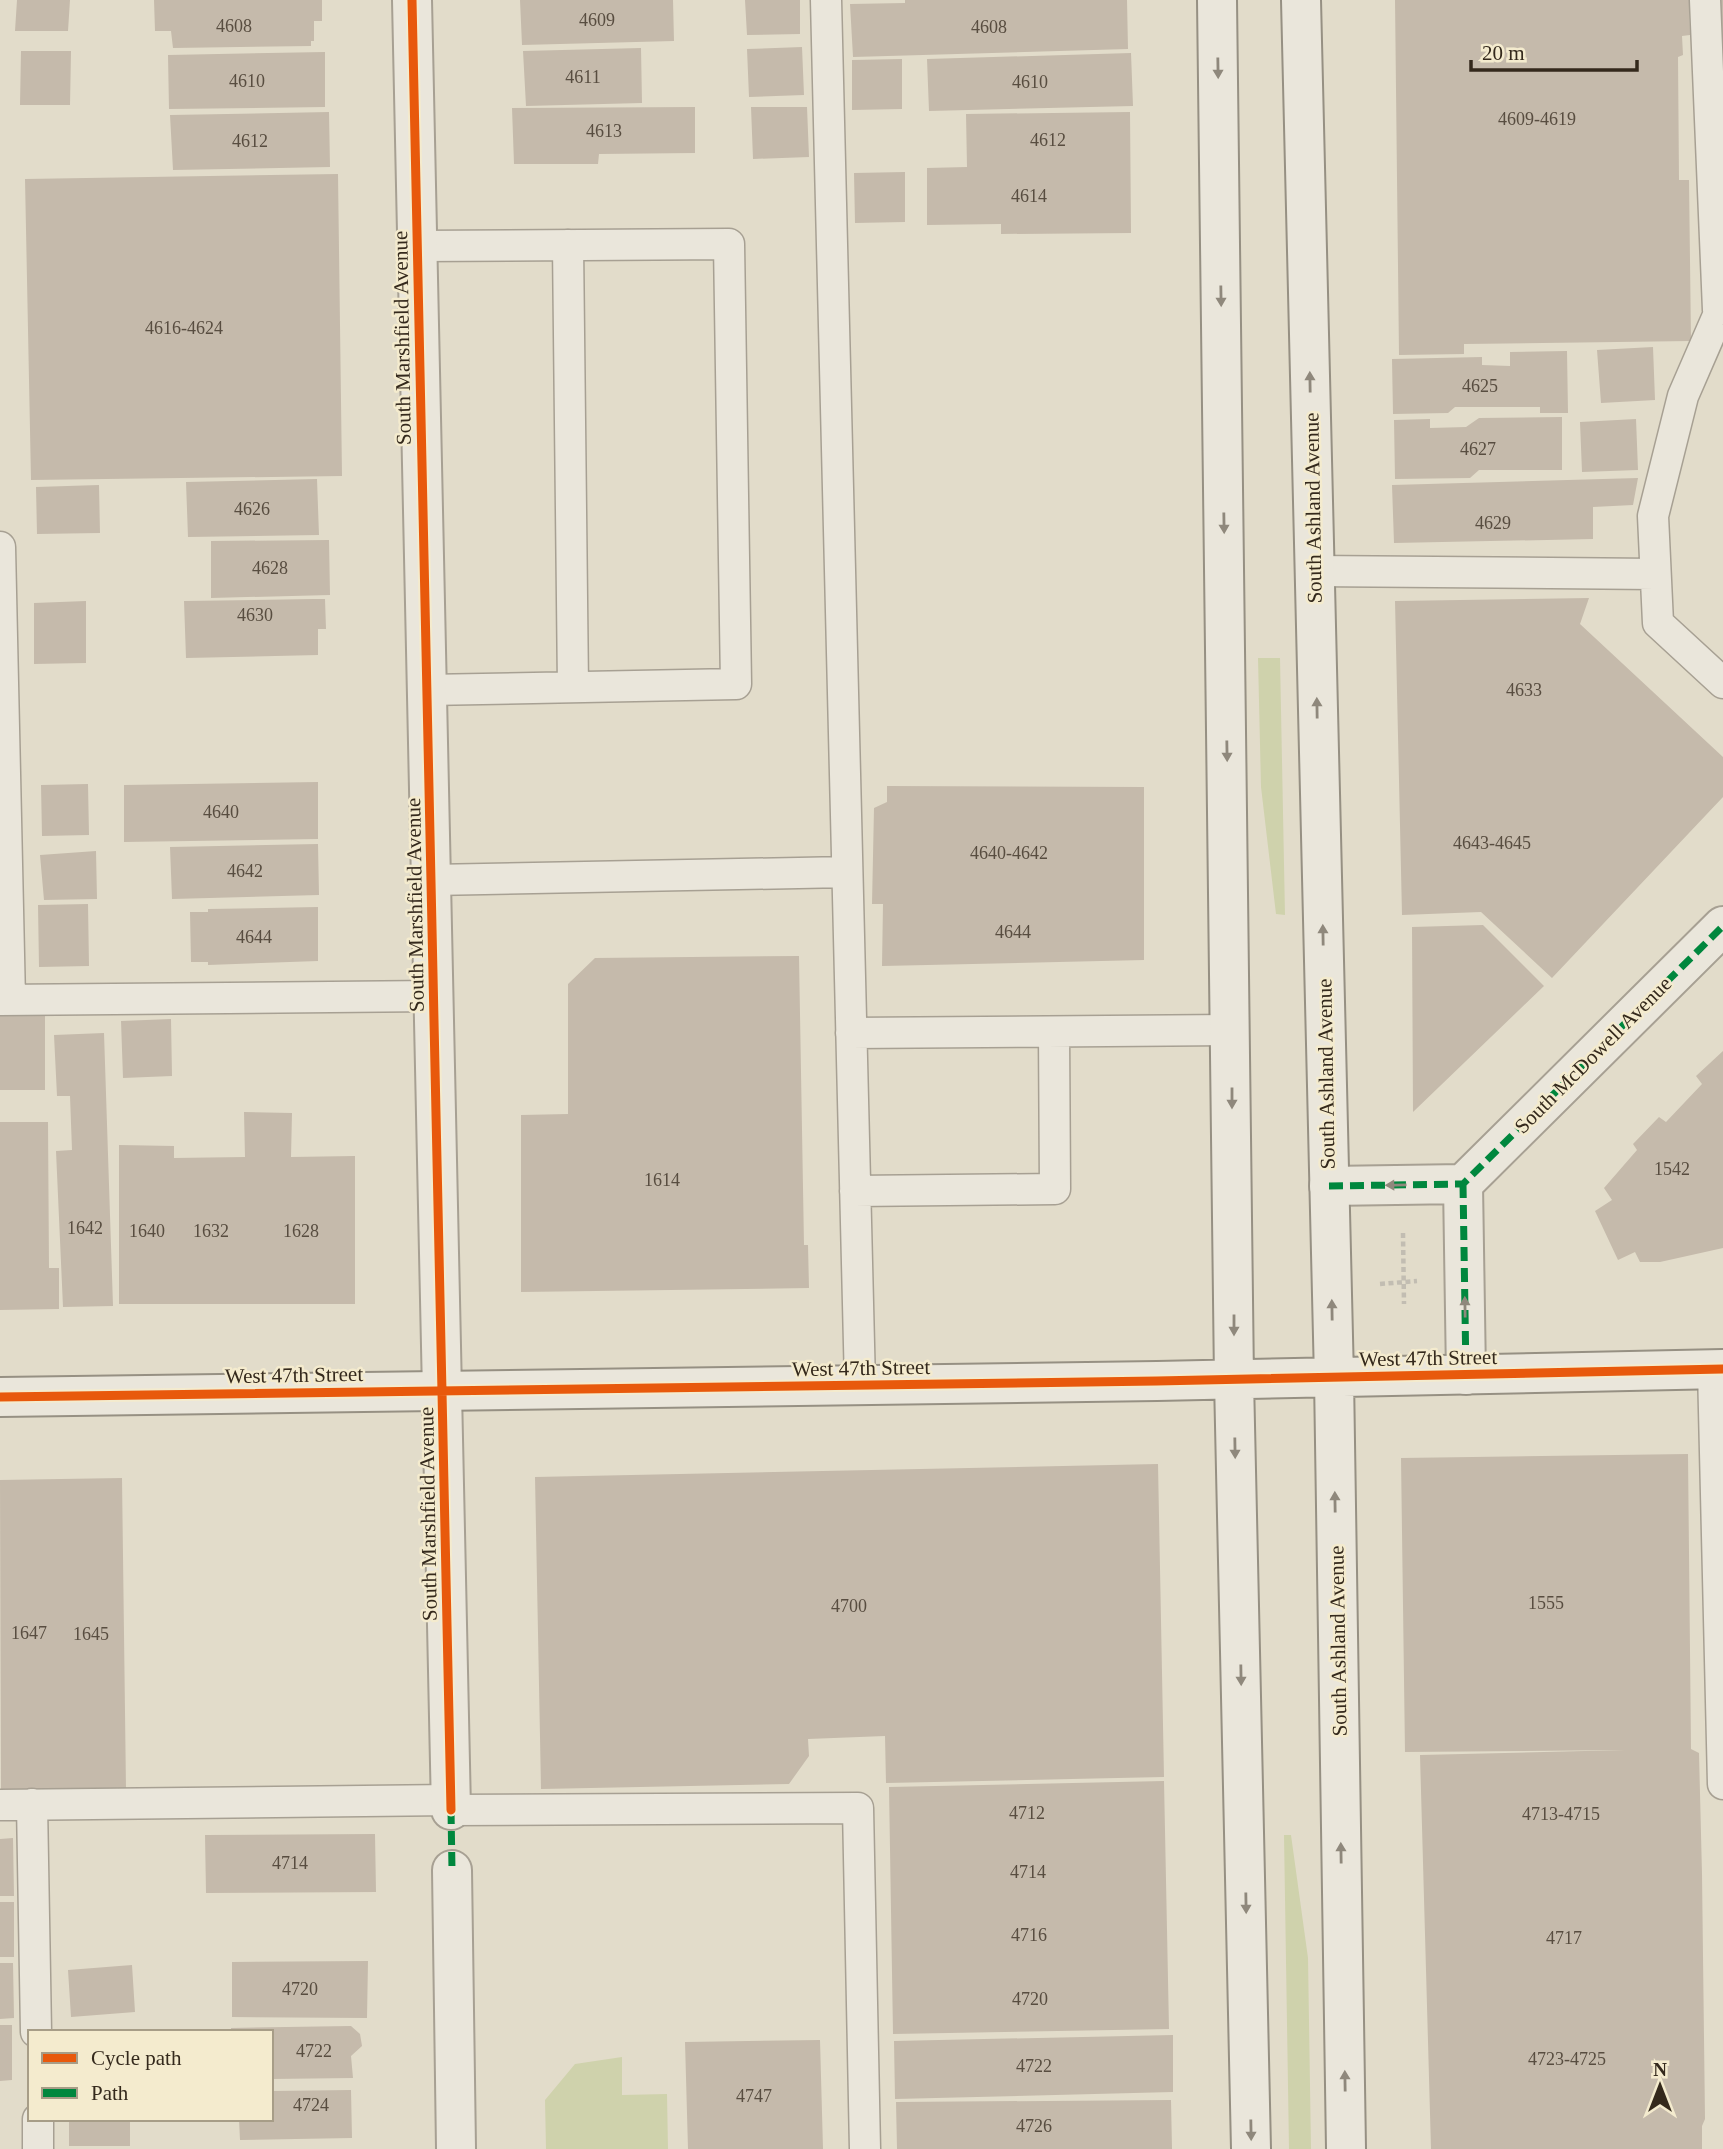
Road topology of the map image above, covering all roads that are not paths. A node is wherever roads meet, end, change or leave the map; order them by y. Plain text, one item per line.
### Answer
1 (412, 0) edge
2 (826, 0) edge
3 (1217, 0) edge
4 (1301, 0) edge
5 (1705, 0) edge
6 (568, 245) junction
7 (418, 246) junction
8 (1721, 307) edge
9 (0, 547) edge
10 (1314, 571) junction
11 (1656, 574) junction
12 (1723, 683) edge
13 (573, 687) junction
14 (427, 690) junction
15 (847, 872) junction
16 (432, 880) junction
17 (1723, 926) edge
18 (434, 996) junction
19 (5, 1000) edge
20 (1231, 1030) junction
21 (1054, 1032) junction
22 (851, 1033) junction
23 (1463, 1184) junction
24 (1329, 1186) junction
25 (855, 1191) junction
26 (1718, 1369) edge
27 (1466, 1375) junction
28 (1334, 1378) junction
29 (1234, 1380) junction
30 (860, 1385) junction
31 (444, 1391) junction
32 (0, 1397) edge
33 (1723, 1784) edge
34 (32, 1804) junction
35 (0, 1805) edge
36 (451, 1805) junction
37 (452, 1870) dead end
38 (36, 2030) edge
39 (38, 2121) edge
40 (38, 2149) edge
41 (456, 2149) edge
42 (865, 2149) edge
43 (1251, 2149) edge
44 (1346, 2149) edge

1 - 7 main road, South Marshfield Avenue
2 - 15 lane
3 -> 20 main road
10 -> 4 main road, South Ashland Avenue
5 - 8 lane
6 - 7 lane
6 - 13 lane
6 - 13 lane
7 - 14 main road, South Marshfield Avenue
8 - 11 lane
9 - 19 lane
10 - 11 lane
24 -> 10 main road, South Ashland Avenue
11 - 12 lane
13 - 14 lane
14 - 16 main road, South Marshfield Avenue
15 - 16 lane
15 - 22 lane
16 - 18 main road, South Marshfield Avenue
17 - 23 main road, South McDowell Avenue
18 - 19 lane
18 - 31 main road, South Marshfield Avenue
20 - 21 lane
20 -> 29 main road
21 - 22 lane
21 - 25 lane
22 - 25 lane
23 -> 24 main road
27 -> 23 main road
28 -> 24 main road, South Ashland Avenue
25 - 30 lane
26 - 27 main road, West 47th Street
26 - 33 lane
27 - 28 main road, West 47th Street
28 - 29 main road, West 47th Street
44 -> 28 main road, South Ashland Avenue
29 - 30 main road, West 47th Street
29 -> 43 main road
30 - 31 main road, West 47th Street
31 - 32 main road, West 47th Street
31 - 36 main road, South Marshfield Avenue
34 - 35 lane
34 - 36 lane
34 - 38 lane
36 - 42 lane
37 - 41 main road
39 - 40 lane

